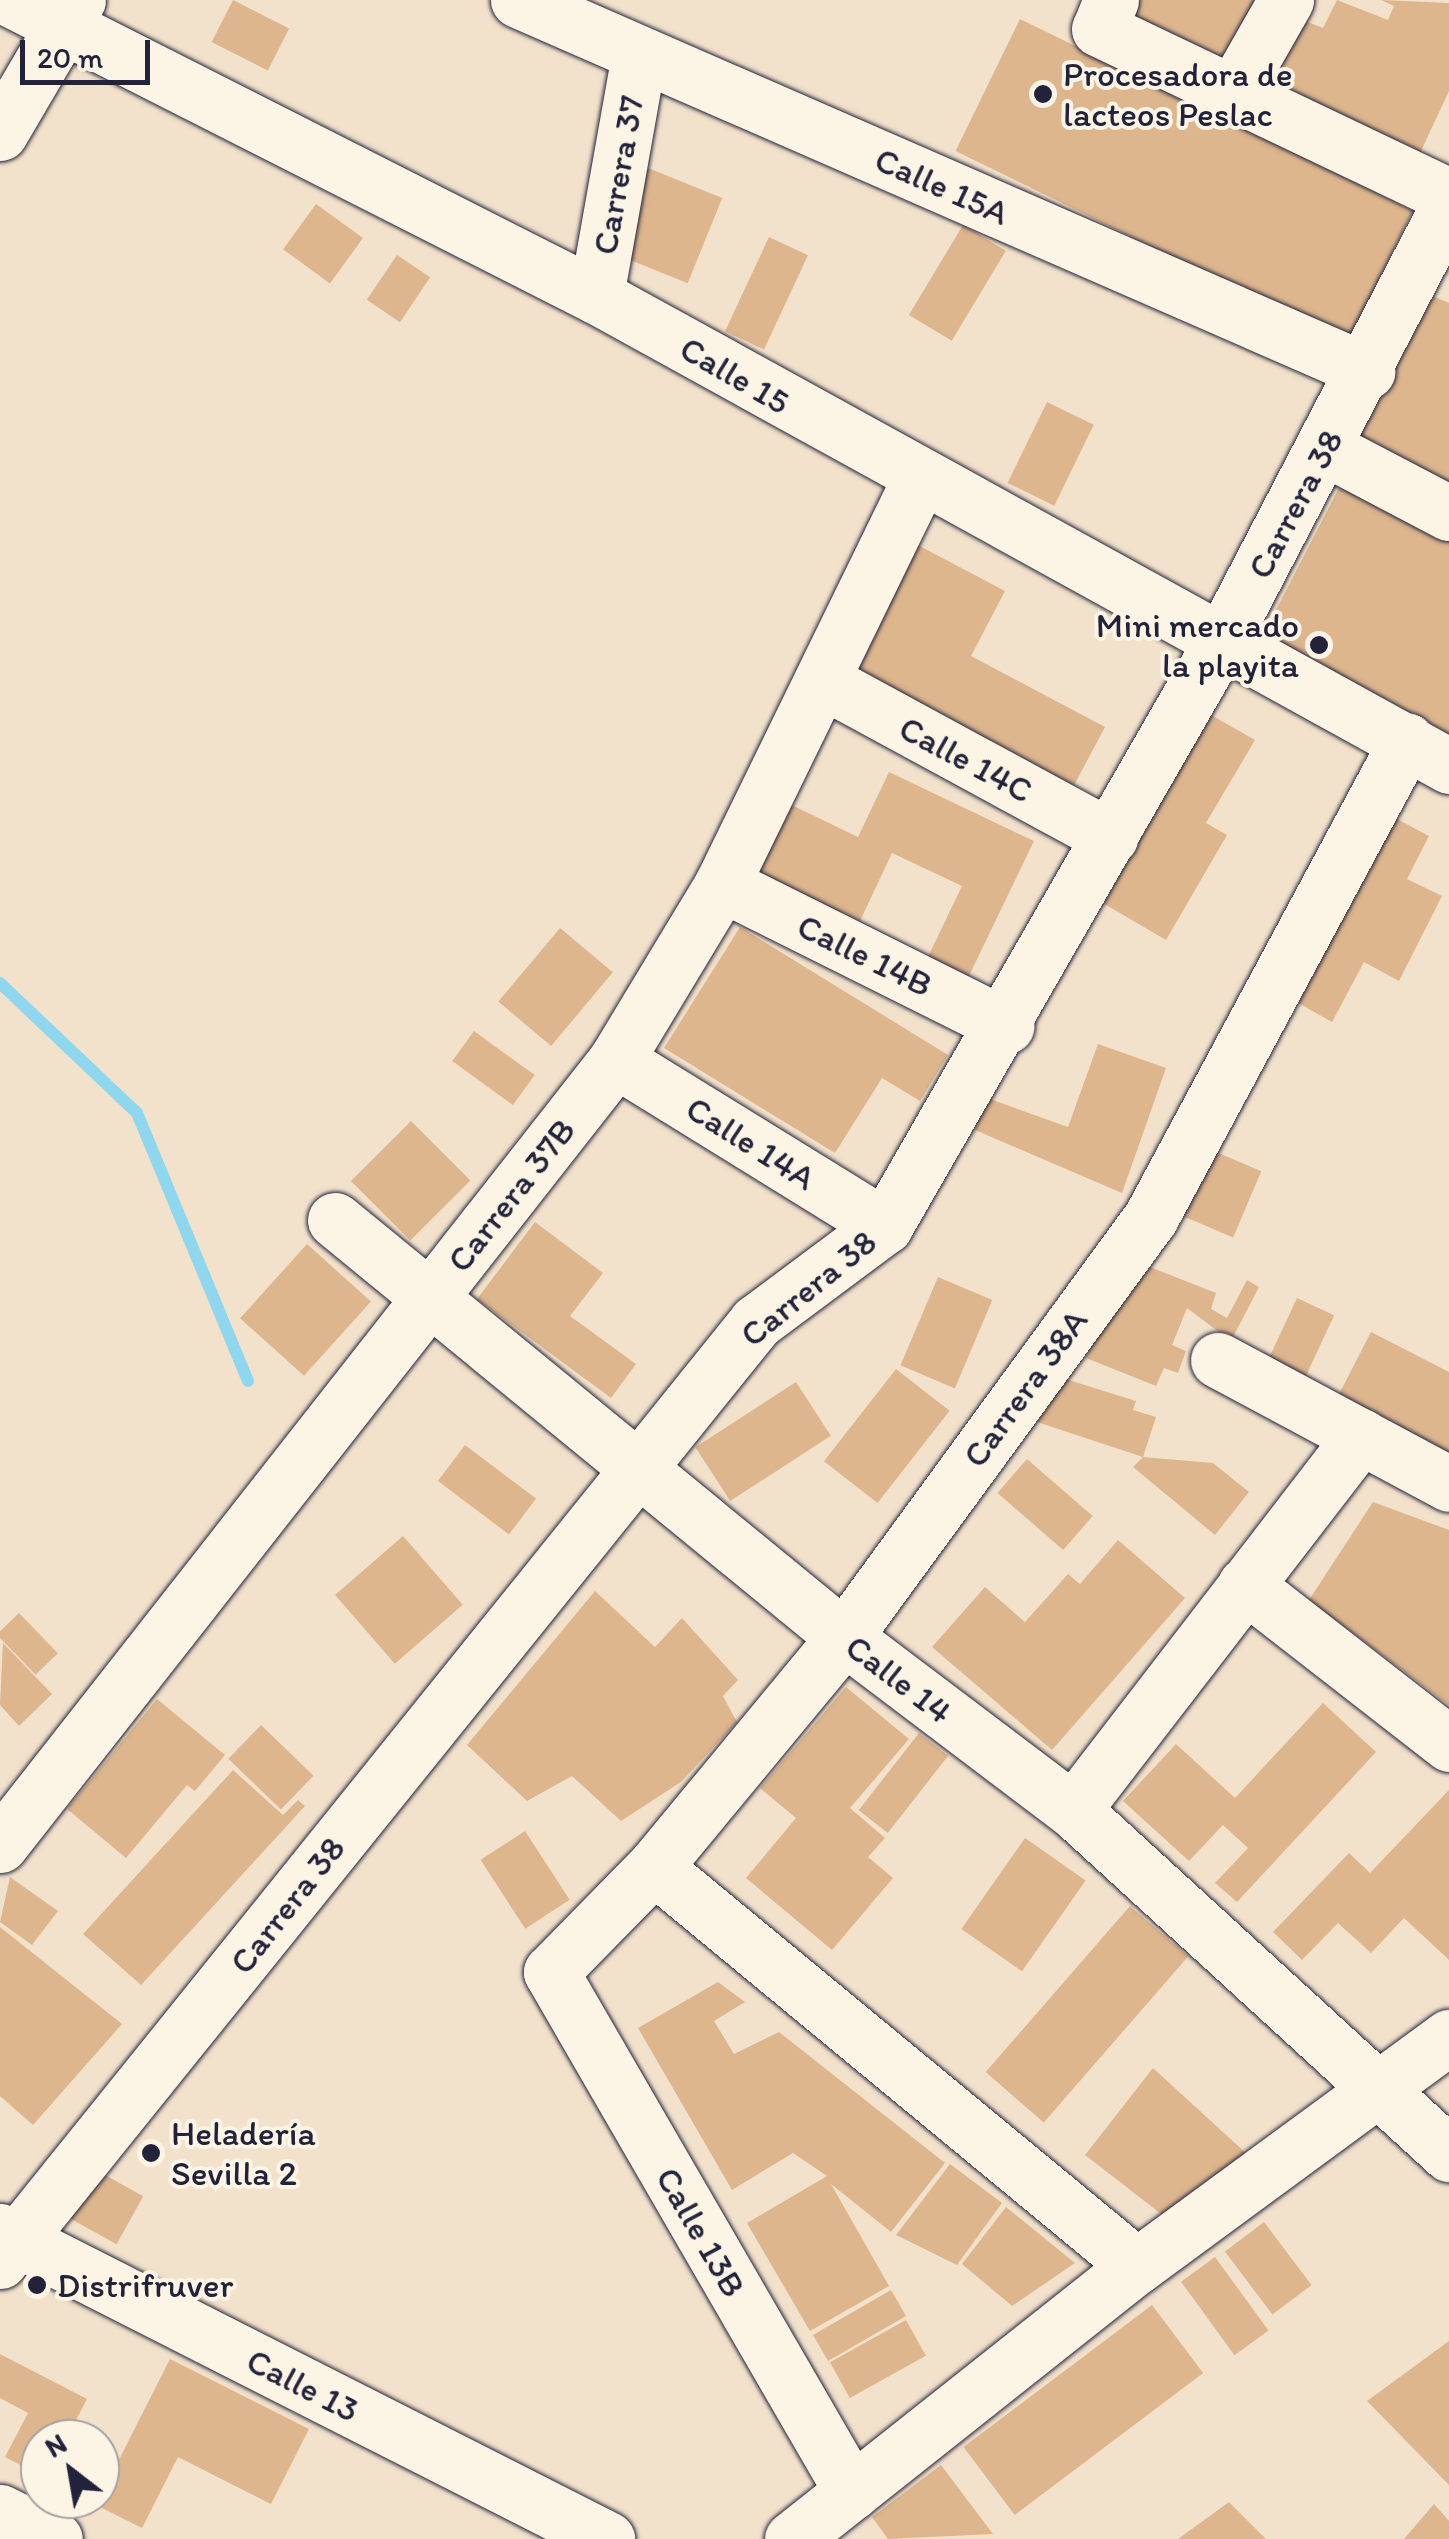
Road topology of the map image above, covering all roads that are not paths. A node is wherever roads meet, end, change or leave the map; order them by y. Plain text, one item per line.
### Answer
1 (12, 0) edge
2 (518, 0) edge
3 (1111, 0) edge
4 (1286, 0) edge
5 (72, 13) edge
6 (639, 54) junction
7 (1233, 92) junction
8 (0, 133) edge
9 (1449, 196) edge
10 (1449, 204) edge
11 (1436, 265) edge
12 (596, 296) junction
13 (1368, 371) junction
14 (1325, 448) junction
15 (919, 480) junction
16 (1449, 513) edge
17 (1222, 640) junction
18 (823, 681) junction
19 (1428, 753) edge
20 (1110, 836) junction
21 (722, 884) junction
22 (1008, 1026) junction
23 (616, 1060) junction
24 (334, 1220) dead end
25 (885, 1226) junction
26 (430, 1300) junction
27 (1218, 1360) dead end
28 (1361, 1436) junction
29 (635, 1466) junction
30 (1449, 1484) edge
31 (1245, 1586) junction
32 (844, 1637) junction
33 (1449, 1744) edge
34 (1072, 1810) junction
35 (0, 1845) edge
36 (654, 1867) junction
37 (551, 1972) joint
38 (1449, 2037) edge
39 (1379, 2091) junction
40 (1449, 2154) edge
41 (7, 2244) edge
42 (1137, 2266) junction
43 (852, 2492) junction
44 (0, 2512) edge
45 (55, 2539) edge
46 (607, 2539) edge
47 (792, 2539) edge

1 - 5 street, Calle 15
2 - 6 street, Calle 15A
3 - 7 street
4 - 7 street
5 - 8 street
5 - 12 street, Calle 15
6 - 12 street, Carrera 37
6 - 13 street, Calle 15A
7 - 9 street
10 - 11 street, Carrera 38
11 - 13 street, Carrera 38
12 - 15 street, Calle 15
13 - 14 street, Carrera 38
14 - 16 street
14 - 17 street, Carrera 38
15 - 17 street, Calle 15
15 - 18 street, Carrera 37B
17 - 19 street, Calle 15
17 - 20 street, Carrera 38
18 - 20 street, Calle 14C
18 - 21 street, Carrera 37B
19 - 32 street, Carrera 38A
20 - 22 street, Carrera 38
21 - 22 street, Calle 14B
21 - 23 street, Carrera 37B
22 - 25 street, Carrera 38
23 - 25 street, Calle 14A
23 - 26 street, Carrera 37B
24 - 26 street, Calle 14
25 - 29 street, Carrera 38
26 - 29 street, Calle 14
26 - 35 street, Carrera 37B
27 - 28 street
28 - 30 street
28 - 31 street
29 - 32 street, Calle 14
29 - 41 street, Carrera 38
31 - 33 street
31 - 34 street
32 - 34 street, Calle 14
32 - 36 street, Carrera 38A
34 - 39 street, Calle 14
36 - 37 street, Carrera 38A
36 - 42 street
37 - 43 street, Calle 13B
38 - 39 street
39 - 40 street, Calle 14
39 - 42 street
41 - 46 street, Calle 13
42 - 43 street
43 - 47 street
44 - 45 street

